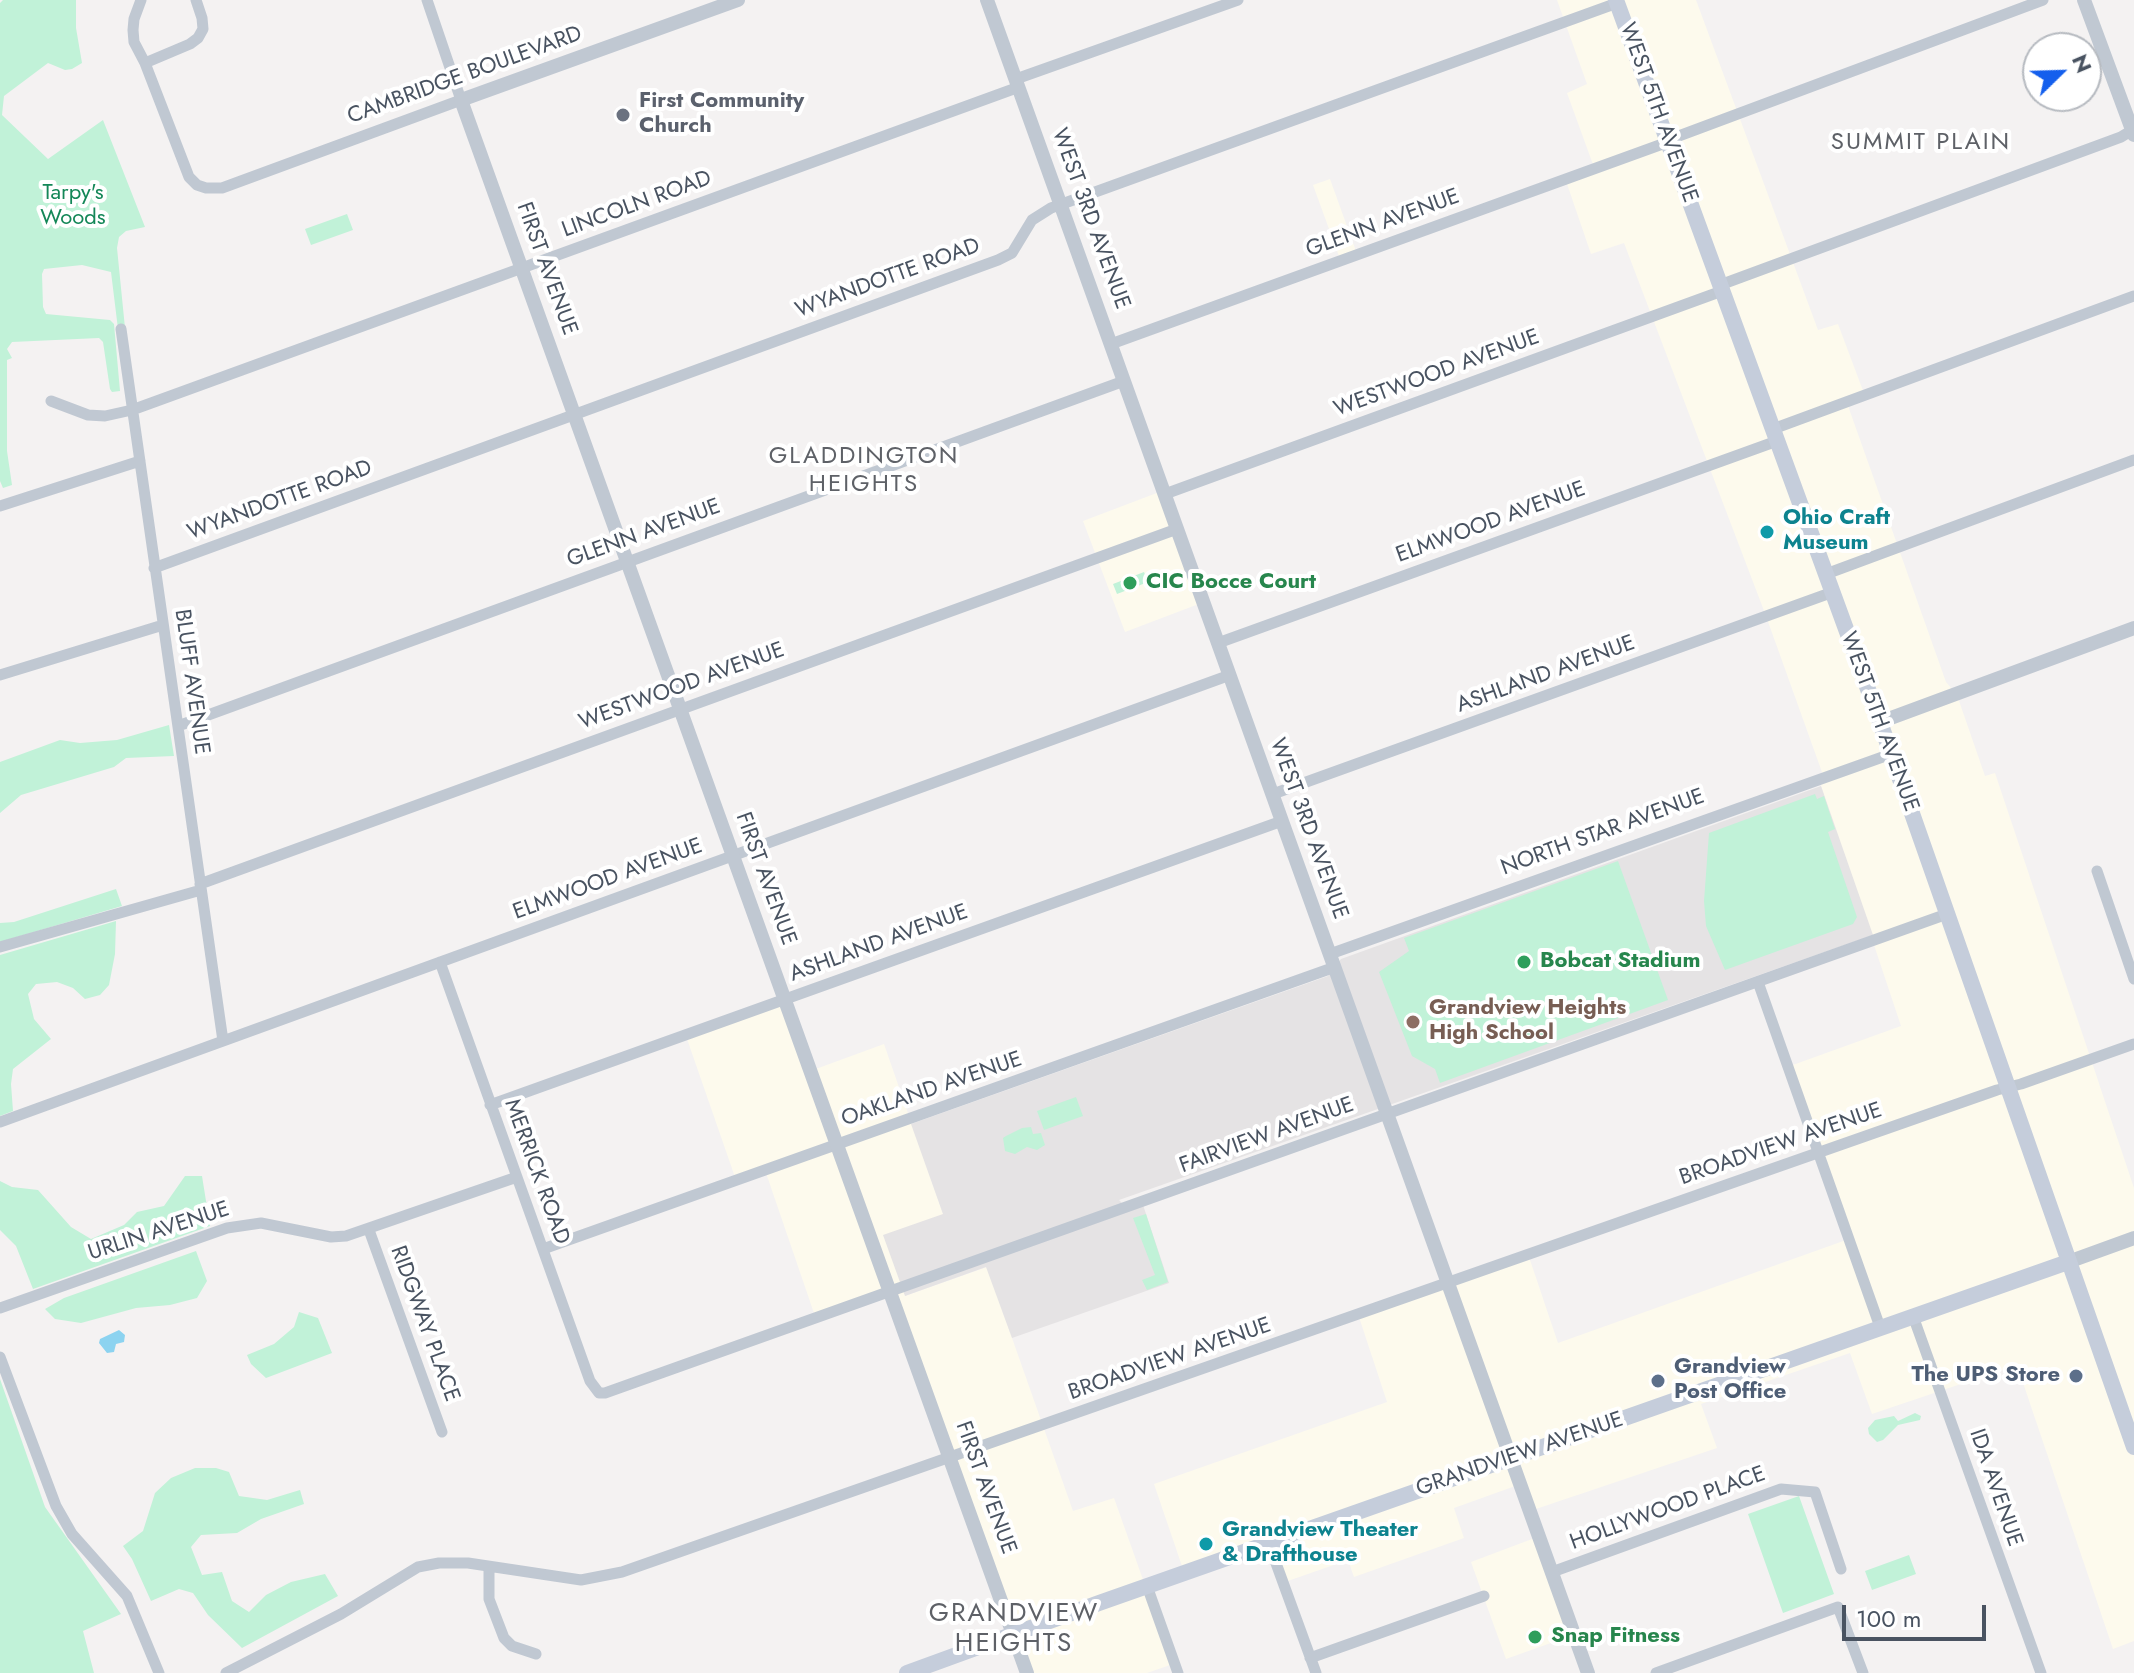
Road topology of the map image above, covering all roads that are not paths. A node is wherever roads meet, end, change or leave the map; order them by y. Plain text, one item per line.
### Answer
1 (141, 0) edge
2 (196, 0) edge
3 (427, 0) edge
4 (738, 0) edge
5 (987, 0) edge
6 (1238, 0) edge
7 (2043, 0) edge
8 (2084, 0) edge
9 (1617, 2) edge
10 (145, 63) junction
11 (1018, 83) junction
12 (461, 100) junction
13 (2133, 131) edge
14 (1668, 141) junction
15 (1061, 204) junction
16 (521, 268) junction
17 (1721, 288) junction
18 (2134, 296) edge
19 (121, 329) dead end
20 (1111, 344) junction
21 (1124, 381) junction
22 (51, 401) dead end
23 (132, 410) junction
24 (575, 415) junction
25 (1775, 435) junction
26 (2134, 460) edge
27 (140, 461) junction
28 (1165, 494) junction
29 (0, 506) edge
30 (1177, 529) junction
31 (628, 561) junction
32 (154, 568) junction
33 (1826, 574) junction
34 (1833, 592) junction
35 (163, 625) junction
36 (2134, 628) edge
37 (1218, 643) junction
38 (0, 675) edge
39 (1230, 675) junction
40 (680, 709) junction
41 (1880, 722) junction
42 (178, 726) junction
43 (1891, 754) junction
44 (1273, 794) junction
45 (1282, 821) junction
46 (734, 855) junction
47 (2097, 871) dead end
48 (201, 887) junction
49 (1947, 914) junction
50 (0, 947) edge
51 (1332, 960) junction
52 (440, 962) junction
53 (2134, 979) edge
54 (1758, 982) junction
55 (785, 999) junction
56 (223, 1041) junction
57 (2134, 1044) edge
58 (2008, 1087) junction
59 (490, 1105) junction
60 (1388, 1114) junction
61 (0, 1122) edge
62 (837, 1145) junction
63 (1818, 1153) junction
64 (517, 1177) junction
65 (369, 1230) junction
66 (2134, 1238) edge
67 (543, 1249) junction
68 (2068, 1262) junction
69 (1448, 1283) junction
70 (890, 1292) junction
71 (0, 1308) edge
72 (1913, 1316) junction
73 (1880, 1327) junction
74 (0, 1357) edge
75 (599, 1393) joint
76 (442, 1432) dead end
77 (2134, 1447) edge
78 (950, 1458) junction
79 (1510, 1458) junction
80 (1269, 1544) junction
81 (489, 1568) junction
82 (1841, 1569) dead end
83 (1552, 1572) junction
84 (1147, 1586) junction
85 (1484, 1596) dead end
86 (1013, 1634) junction
87 (536, 1654) dead end
88 (1310, 1658) junction
89 (159, 1673) edge
90 (226, 1673) edge
91 (907, 1673) edge
92 (1027, 1673) edge
93 (1178, 1673) edge
94 (1316, 1673) edge
95 (1588, 1673) edge
96 (1656, 1673) edge
97 (1863, 1673) edge
98 (2041, 1673) edge

1 - 10 street
2 - 10 street
3 - 12 street
4 - 12 street, CAMBRIDGE BOULEVARD
5 - 11 street, WEST 3RD AVENUE
6 - 11 street, LINCOLN ROAD
7 - 14 street, GLENN AVENUE
8 - 13 street
9 - 14 main road, WEST 5TH AVENUE
9 - 15 street, WYANDOTTE ROAD
10 - 12 street, CAMBRIDGE BOULEVARD
11 - 15 street, WEST 3RD AVENUE
11 - 16 street, LINCOLN ROAD
12 - 16 street, FIRST AVENUE
13 - 17 street, WESTWOOD AVENUE
14 - 17 main road, WEST 5TH AVENUE
14 - 20 street, GLENN AVENUE
15 - 20 street, WEST 3RD AVENUE
15 - 24 street, WYANDOTTE ROAD
16 - 23 street, LINCOLN ROAD
16 - 24 street, FIRST AVENUE
17 - 25 main road, WEST 5TH AVENUE
17 - 28 street, WESTWOOD AVENUE
18 - 25 street, ELMWOOD AVENUE
19 - 23 street, BLUFF AVENUE
20 - 21 street, WEST 3RD AVENUE
21 - 28 street, WEST 3RD AVENUE
21 - 31 street, GLENN AVENUE
22 - 23 street, LINCOLN ROAD
23 - 27 street, BLUFF AVENUE
24 - 31 street, FIRST AVENUE
24 - 32 street, WYANDOTTE ROAD
25 - 33 main road, WEST 5TH AVENUE
25 - 37 street, ELMWOOD AVENUE
26 - 33 street
27 - 29 street
27 - 32 street, BLUFF AVENUE
28 - 30 street, WEST 3RD AVENUE
30 - 37 street, WEST 3RD AVENUE
30 - 40 street, WESTWOOD AVENUE
31 - 40 street, FIRST AVENUE
31 - 42 street, GLENN AVENUE
32 - 35 street, BLUFF AVENUE
33 - 34 main road, WEST 5TH AVENUE
34 - 41 main road, WEST 5TH AVENUE
34 - 44 street, ASHLAND AVENUE
35 - 38 street
35 - 42 street, BLUFF AVENUE
36 - 41 street
37 - 39 street, WEST 3RD AVENUE
39 - 44 street, WEST 3RD AVENUE
39 - 46 street, ELMWOOD AVENUE
40 - 46 street, FIRST AVENUE
40 - 48 street, WESTWOOD AVENUE
41 - 43 main road, WEST 5TH AVENUE
42 - 48 street, BLUFF AVENUE
43 - 49 main road, WEST 5TH AVENUE
43 - 51 street, NORTH STAR AVENUE
44 - 45 street, WEST 3RD AVENUE
45 - 51 street, WEST 3RD AVENUE
45 - 55 street, ASHLAND AVENUE
46 - 52 street, ELMWOOD AVENUE
46 - 55 street, FIRST AVENUE
47 - 53 street
48 - 50 street, WESTWOOD AVENUE
48 - 56 street, BLUFF AVENUE
49 - 54 street, FAIRVIEW AVENUE
49 - 58 main road, WEST 5TH AVENUE
51 - 60 street, WEST 3RD AVENUE
51 - 62 street, OAKLAND AVENUE
52 - 56 street, ELMWOOD AVENUE
52 - 59 street, MERRICK ROAD
54 - 60 street, FAIRVIEW AVENUE
54 - 63 street
55 - 59 street, ASHLAND AVENUE
55 - 62 street, FIRST AVENUE
56 - 61 street, ELMWOOD AVENUE
57 - 58 street, BROADVIEW AVENUE
58 - 63 street, BROADVIEW AVENUE
58 - 68 main road, WEST 5TH AVENUE
59 - 64 street, MERRICK ROAD
60 - 69 street, WEST 3RD AVENUE
60 - 70 street, FAIRVIEW AVENUE
62 - 67 street, OAKLAND AVENUE
62 - 70 street, FIRST AVENUE
63 - 69 street, BROADVIEW AVENUE
63 - 73 street
64 - 65 street, URLIN AVENUE
64 - 67 street, MERRICK ROAD
65 - 71 street, URLIN AVENUE
65 - 76 street, RIDGWAY PLACE
66 - 68 street, GRANDVIEW AVENUE
67 - 75 street, MERRICK ROAD
68 - 72 main road, GRANDVIEW AVENUE
68 - 77 main road, WEST 5TH AVENUE
69 - 78 street, BROADVIEW AVENUE
69 - 79 street, WEST 3RD AVENUE
70 - 75 street, FAIRVIEW AVENUE
70 - 78 street, FIRST AVENUE
72 - 73 main road, GRANDVIEW AVENUE
72 - 98 street, IDA AVENUE
73 - 79 main road, GRANDVIEW AVENUE
74 - 89 street
78 - 81 street, BROADVIEW AVENUE
78 - 86 street, FIRST AVENUE
79 - 80 main road, GRANDVIEW AVENUE
79 - 83 street, WEST 3RD AVENUE
80 - 84 main road, GRANDVIEW AVENUE
80 - 88 street
81 - 87 street
81 - 90 street, BROADVIEW AVENUE
82 - 83 street, HOLLYWOOD PLACE
83 - 95 street, WEST 3RD AVENUE
84 - 86 main road, GRANDVIEW AVENUE
84 - 93 street
85 - 88 street
86 - 91 main road, GRANDVIEW AVENUE
86 - 92 street, FIRST AVENUE
88 - 94 street
96 - 97 street

